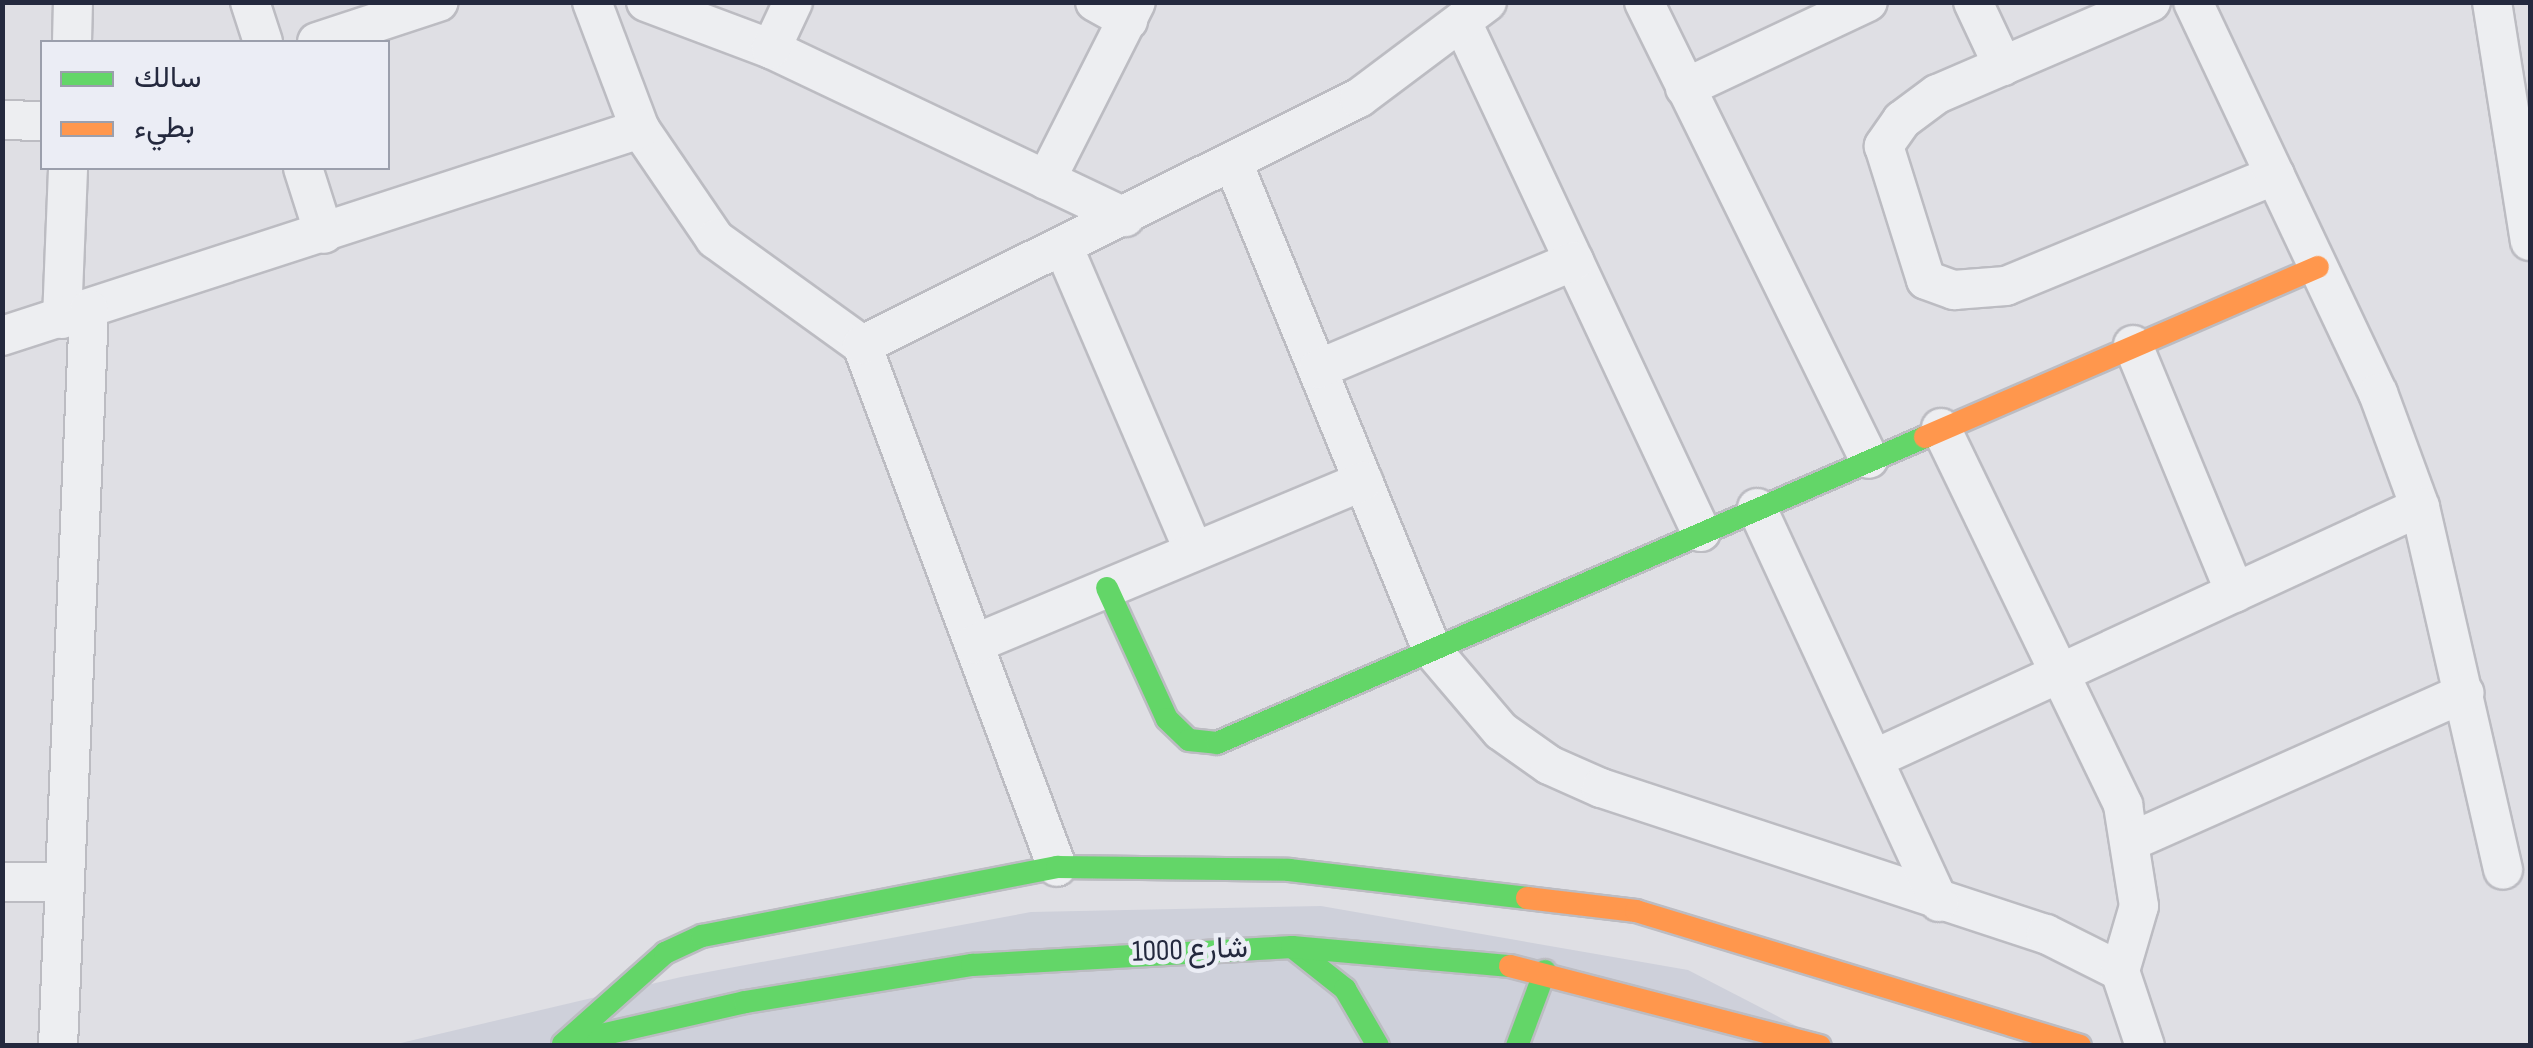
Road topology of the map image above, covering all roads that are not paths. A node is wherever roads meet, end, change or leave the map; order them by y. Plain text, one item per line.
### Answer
1 (73, 2) edge
2 (250, 2) edge
3 (440, 2) edge
4 (592, 2) edge
5 (646, 2) edge
6 (792, 2) edge
7 (1644, 2) edge
8 (1868, 2) edge
9 (1973, 2) edge
10 (2151, 2) edge
11 (2193, 2) edge
12 (2492, 2) edge
13 (1120, 8) edge
14 (1475, 13) edge
15 (72, 40) edge
16 (262, 40) edge
17 (323, 40) edge
18 (771, 49) junction
19 (2003, 66) junction
20 (1686, 88) junction
21 (2519, 103) edge
22 (2, 120) edge
23 (40, 121) edge
24 (640, 129) junction
25 (1234, 165) junction
26 (68, 170) edge
27 (304, 170) edge
28 (2274, 175) junction
29 (1046, 180) junction
30 (1125, 217) junction
31 (324, 234) junction
32 (2530, 242) edge
33 (1064, 246) junction
34 (1574, 261) junction
35 (2318, 267) junction
36 (75, 314) junction
37 (2, 336) edge
38 (862, 345) junction
39 (2133, 345) junction
40 (1318, 369) junction
41 (1941, 428) junction
42 (1869, 459) junction
43 (1363, 481) junction
44 (2420, 507) junction
45 (1757, 508) junction
46 (1701, 532) junction
47 (1194, 552) junction
48 (1107, 588) junction
49 (2235, 592) junction
50 (974, 644) junction
51 (1432, 650) junction
52 (2063, 671) junction
53 (2465, 694) junction
54 (1874, 758) junction
55 (2132, 842) junction
56 (1058, 867) junction
57 (2502, 870) dead end
58 (2, 882) edge
59 (62, 882) junction
60 (1939, 902) junction
61 (1292, 947) junction
62 (1545, 971) junction
63 (2120, 971) junction
64 (560, 1045) edge
65 (58, 1046) edge
66 (1378, 1046) edge
67 (1517, 1046) edge
68 (1820, 1046) edge
69 (2080, 1046) edge
70 (2145, 1046) edge

1 - 15 street
2 - 16 street
3 - 17 street
4 - 24 street
5 - 18 street
6 - 18 street
7 - 20 street
8 - 20 street
9 - 19 street
10 - 19 street
11 - 28 street
12 - 21 street
13 - 29 street
14 - 25 street
14 - 34 street
18 - 29 street
19 - 28 street
20 - 42 street
21 - 32 street
22 - 23 street
24 - 31 street
24 - 38 street
25 - 30 street
25 - 40 street
26 - 36 street
27 - 31 street
28 - 35 street
29 - 30 street
30 - 33 street
31 - 36 street
33 - 38 street
33 - 47 street
34 - 40 street
34 - 46 street
35 - 39 street
35 - 44 street
36 - 37 street
36 - 59 street
38 - 50 street
39 - 41 street
39 - 49 street
40 - 43 street
41 - 42 street
41 - 52 street
42 - 45 street
43 - 47 street
43 - 51 street
44 - 49 street
44 - 53 street
45 - 46 street
45 - 54 street
46 - 51 street
47 - 48 street
48 - 50 street
48 - 51 street
49 - 52 street
50 - 56 street
51 - 60 street
52 - 54 street
52 - 55 street
53 - 55 street
53 - 57 street
54 - 60 street
55 - 63 street
56 - 64 street
56 - 69 street
58 - 59 street
59 - 65 street
60 - 63 street
61 - 62 street, شارع 1000
61 - 64 street, شارع 1000
61 - 66 street
62 - 67 street
62 - 68 street, شارع 1000
63 - 70 street

